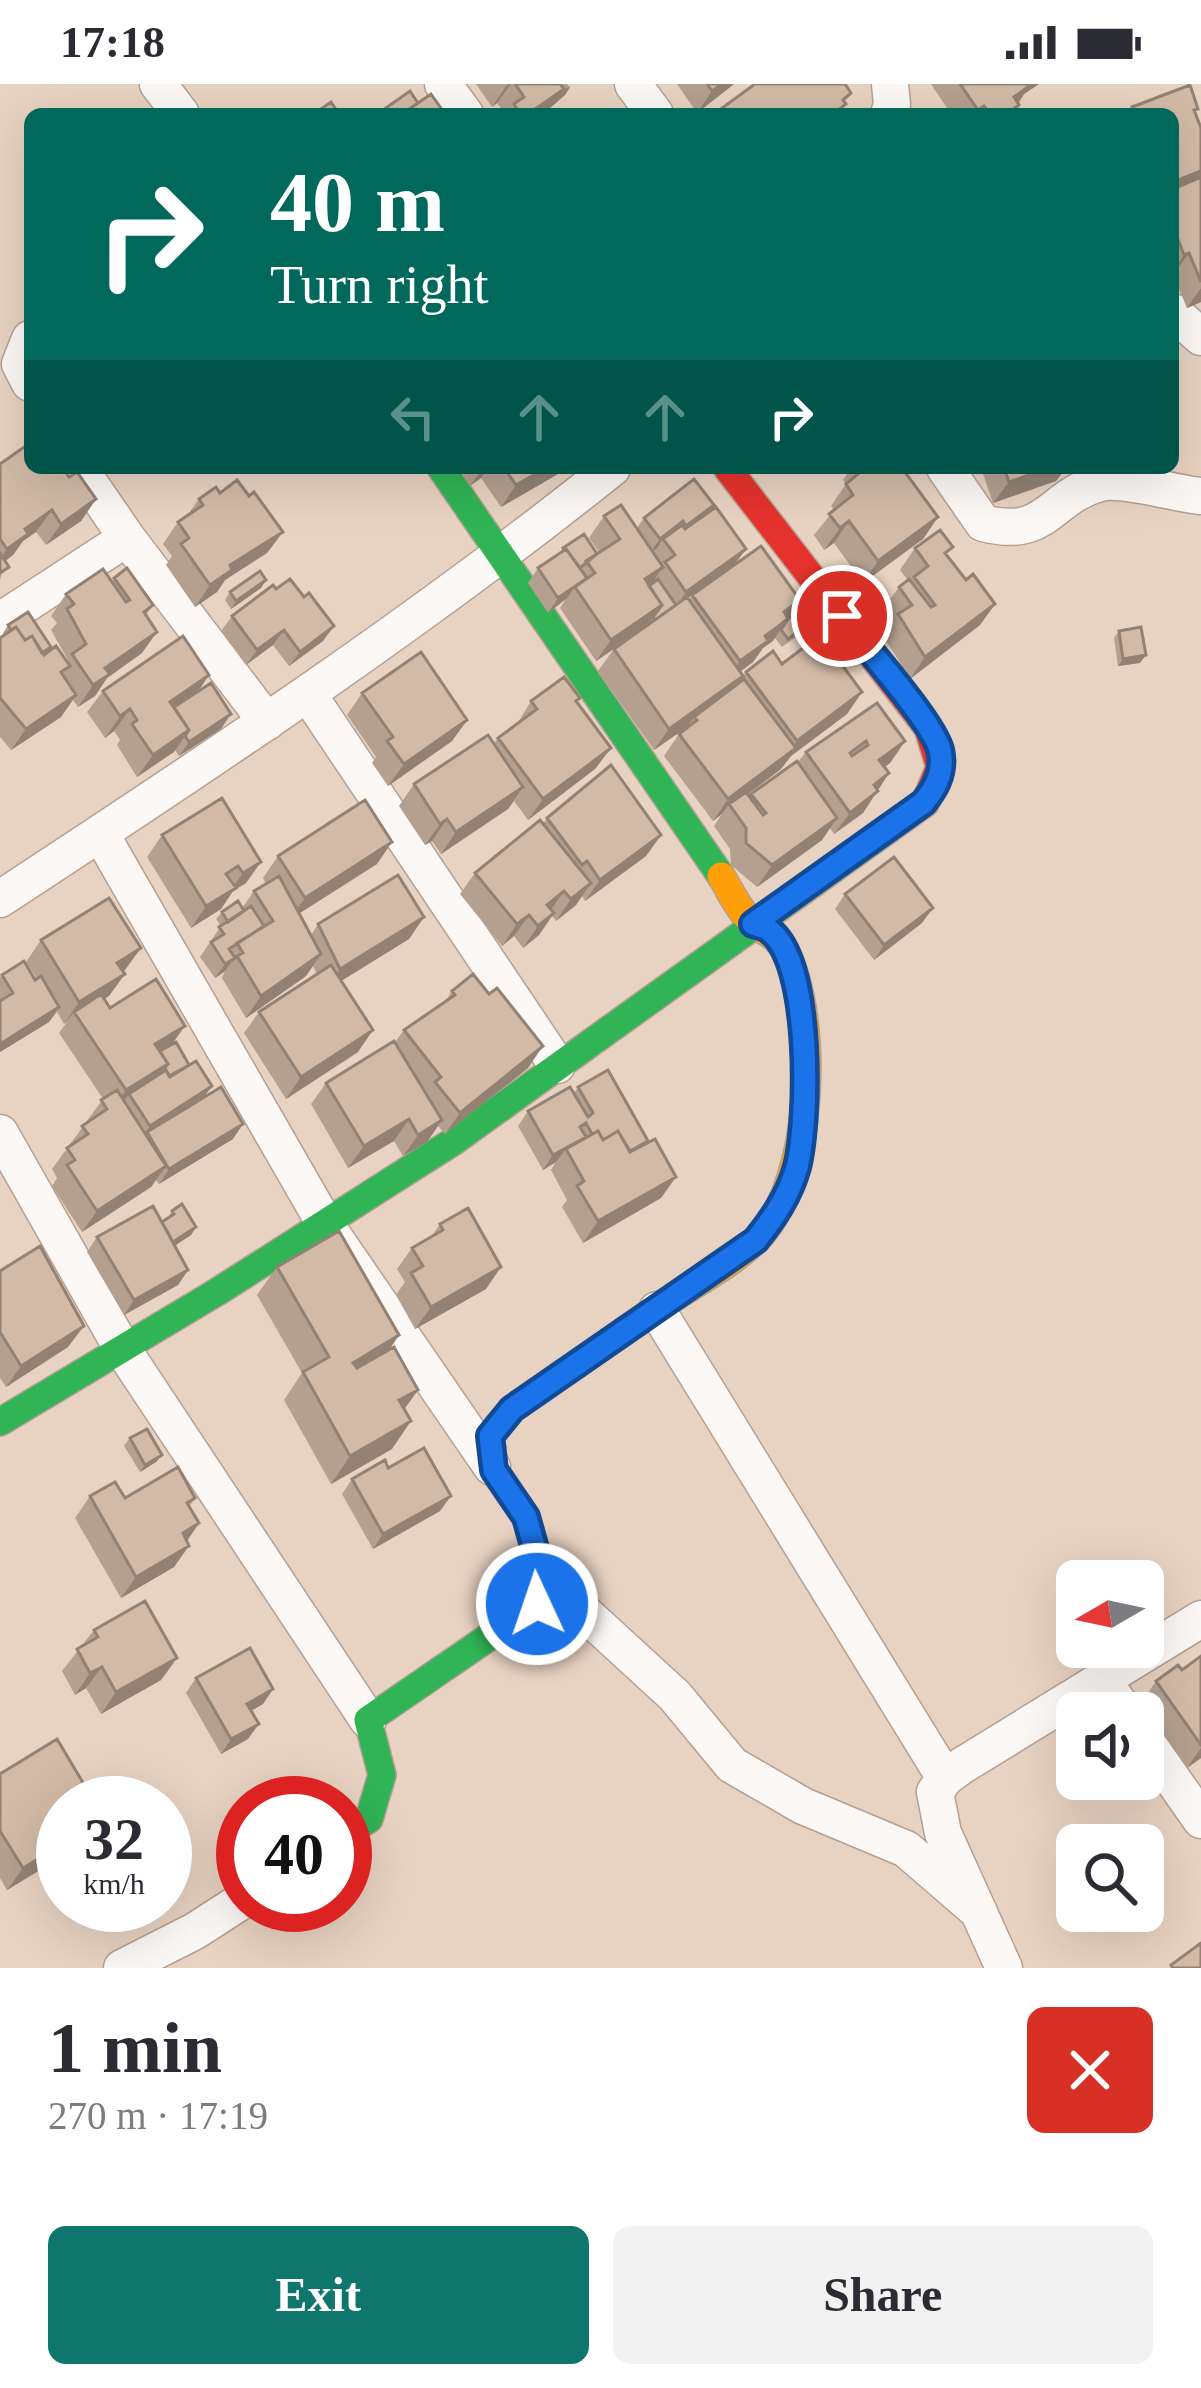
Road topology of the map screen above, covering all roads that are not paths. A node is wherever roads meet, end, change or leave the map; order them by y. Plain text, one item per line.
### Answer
1 (158, 84) edge
2 (442, 84) edge
3 (176, 108) edge
4 (460, 108) edge
5 (1179, 318) edge
6 (1201, 338) edge
7 (83, 474) edge
8 (444, 474) edge
9 (604, 474) edge
10 (732, 474) edge
11 (949, 474) edge
12 (1201, 496) edge
13 (127, 538) junction
14 (504, 554) junction
15 (0, 621) edge
16 (308, 694) junction
17 (267, 722) junction
18 (100, 833) junction
19 (0, 899) edge
20 (753, 924) junction
21 (557, 1065) junction
22 (0, 1133) edge
23 (325, 1224) junction
24 (657, 1310) junction
25 (123, 1351) junction
26 (0, 1422) edge
27 (494, 1470) junction
28 (542, 1574) junction
29 (1201, 1618) edge
30 (1102, 1680) junction
31 (1111, 1692) edge
32 (368, 1720) junction
33 (1164, 1768) edge
34 (945, 1778) junction
35 (372, 1809) edge
36 (1201, 1820) edge
37 (979, 1912) junction
38 (216, 1917) edge
39 (122, 1968) edge
40 (1004, 1968) edge

1 - 3 street
2 - 4 street
5 - 6 street
7 - 13 street
8 - 14 street
9 - 14 street
10 - 20 street
11 - 12 street
13 - 15 street
13 - 17 street
14 - 16 street
14 - 20 street
16 - 17 street
16 - 21 street
17 - 18 street
18 - 19 street
18 - 23 street
20 - 21 street
20 - 24 street
21 - 23 street
22 - 25 street
23 - 25 street
23 - 27 street
24 - 27 street
24 - 34 street
25 - 26 street
25 - 32 street
27 - 28 street
28 - 32 street
28 - 37 street
29 - 30 street
30 - 31 street
30 - 34 street
32 - 35 street
33 - 36 street
34 - 37 street
37 - 40 street
38 - 39 street

